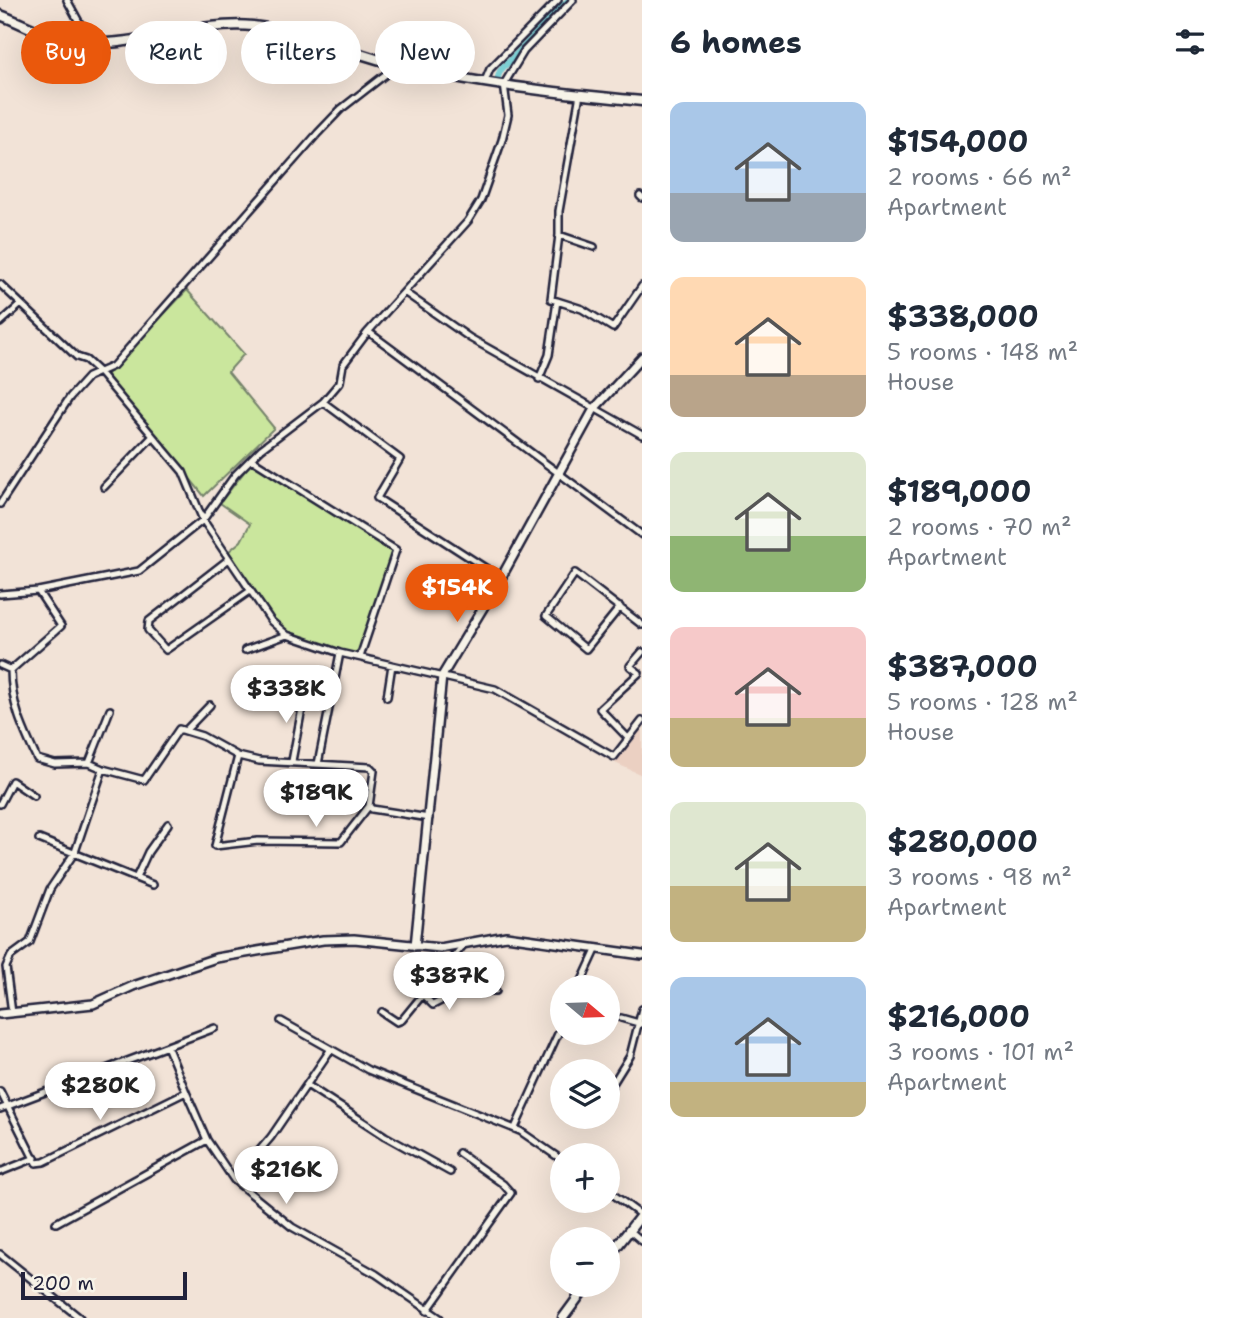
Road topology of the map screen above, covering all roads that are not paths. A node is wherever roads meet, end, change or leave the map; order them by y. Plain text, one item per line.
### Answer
1 (67, 0) edge
2 (558, 0) edge
3 (573, 0) edge
4 (0, 15) edge
5 (78, 21) edge
6 (21, 22) edge
7 (111, 40) edge
8 (375, 58) edge
9 (475, 79) edge
10 (485, 81) junction
11 (375, 83) edge
12 (504, 84) junction
13 (580, 93) junction
14 (642, 101) edge
15 (559, 236) junction
16 (594, 247) dead end
17 (0, 284) edge
18 (642, 286) edge
19 (404, 292) junction
20 (556, 301) junction
21 (20, 304) junction
22 (0, 323) edge
23 (370, 333) junction
24 (642, 357) edge
25 (99, 372) junction
26 (539, 379) junction
27 (323, 402) junction
28 (594, 409) junction
29 (642, 435) edge
30 (152, 437) junction
31 (251, 459) junction
32 (558, 475) junction
33 (104, 487) dead end
34 (0, 504) edge
35 (203, 520) junction
36 (642, 536) edge
37 (229, 559) junction
38 (501, 578) junction
39 (38, 591) junction
40 (250, 591) junction
41 (0, 594) edge
42 (620, 607) junction
43 (642, 625) edge
44 (287, 635) junction
45 (245, 650) dead end
46 (642, 652) edge
47 (340, 653) junction
48 (360, 657) junction
49 (0, 665) edge
50 (392, 665) junction
51 (11, 670) junction
52 (641, 675) edge
53 (442, 676) junction
54 (305, 693) dead end
55 (387, 697) dead end
56 (210, 705) dead end
57 (110, 710) dead end
58 (642, 721) edge
59 (186, 730) junction
60 (628, 738) junction
61 (238, 756) junction
62 (292, 761) junction
63 (89, 763) junction
64 (318, 764) junction
65 (103, 769) junction
66 (34, 796) dead end
67 (0, 804) edge
68 (369, 806) junction
69 (429, 818) junction
70 (168, 824) dead end
71 (39, 839) dead end
72 (75, 852) junction
73 (136, 878) junction
74 (153, 885) dead end
75 (465, 943) junction
76 (415, 946) junction
77 (597, 948) junction
78 (642, 955) edge
79 (585, 975) edge
80 (495, 991) dead end
81 (424, 996) junction
82 (642, 1009) edge
83 (382, 1012) dead end
84 (12, 1013) junction
85 (0, 1014) edge
86 (621, 1018) dead end
87 (281, 1021) dead end
88 (641, 1023) edge
89 (215, 1028) dead end
90 (553, 1045) edge
91 (167, 1046) junction
92 (331, 1049) junction
93 (620, 1072) edge
94 (307, 1085) junction
95 (0, 1091) edge
96 (186, 1092) junction
97 (7, 1105) junction
98 (0, 1109) edge
99 (515, 1128) junction
100 (207, 1140) junction
101 (550, 1152) edge
102 (459, 1153) dead end
103 (35, 1158) junction
104 (0, 1172) edge
105 (450, 1172) dead end
106 (234, 1180) junction
107 (620, 1199) edge
108 (641, 1214) edge
109 (56, 1223) dead end
110 (629, 1230) junction
111 (642, 1241) edge
112 (620, 1242) edge
113 (0, 1254) edge
114 (578, 1297) edge
115 (427, 1311) junction
116 (80, 1318) edge
117 (440, 1318) edge
118 (563, 1318) edge

1 - 5 street
2 - 10 street
3 - 12 street
4 - 6 main road
7 - 8 main road
9 - 10 main road
10 - 12 main road
11 - 25 street
12 - 13 main road
12 - 19 street
13 - 14 main road
13 - 15 street
15 - 16 street
15 - 20 street
17 - 21 street
18 - 20 street
19 - 23 street
19 - 26 street
20 - 26 street
21 - 22 street
21 - 25 street
23 - 27 street
23 - 32 street
24 - 28 street
25 - 30 street
25 - 34 street
26 - 28 street
27 - 31 street
27 - 38 street
28 - 29 street
28 - 32 street
30 - 33 street
30 - 35 street
31 - 35 street
31 - 48 street
32 - 36 street
32 - 38 street
35 - 37 street
35 - 39 street
37 - 40 street
37 - 40 street
38 - 53 street
39 - 41 street
39 - 51 street
40 - 44 street
42 - 42 street
42 - 43 street
44 - 45 street
44 - 47 street
46 - 52 street
47 - 48 street
47 - 64 street
48 - 50 street
49 - 51 street
50 - 53 street
50 - 55 street
51 - 63 street
52 - 60 street
53 - 60 street
53 - 69 street
54 - 62 street
56 - 59 street
57 - 63 street
58 - 60 street
59 - 61 street
59 - 65 street
61 - 62 street
61 - 68 street
62 - 64 street
63 - 65 street
64 - 68 street
65 - 72 street
66 - 67 street
68 - 69 street
69 - 76 street
70 - 73 street
71 - 72 street
72 - 73 street
72 - 84 street
73 - 74 street
75 - 76 street
75 - 77 street
75 - 81 street
76 - 84 street
77 - 78 street
77 - 79 street
80 - 81 street
81 - 83 street
82 - 88 street
84 - 85 street
86 - 88 street
87 - 92 street
88 - 93 street
89 - 91 street
90 - 99 street
91 - 96 street
91 - 97 street
92 - 94 street
92 - 99 street
94 - 105 street
94 - 106 street
95 - 97 street
96 - 100 street
96 - 103 street
97 - 98 street
97 - 103 street
99 - 101 street
100 - 106 street
100 - 109 street
102 - 115 street
103 - 104 street
106 - 115 street
107 - 108 street
108 - 110 main road
110 - 111 street
110 - 112 main road
113 - 116 street
114 - 118 main road
115 - 117 street

